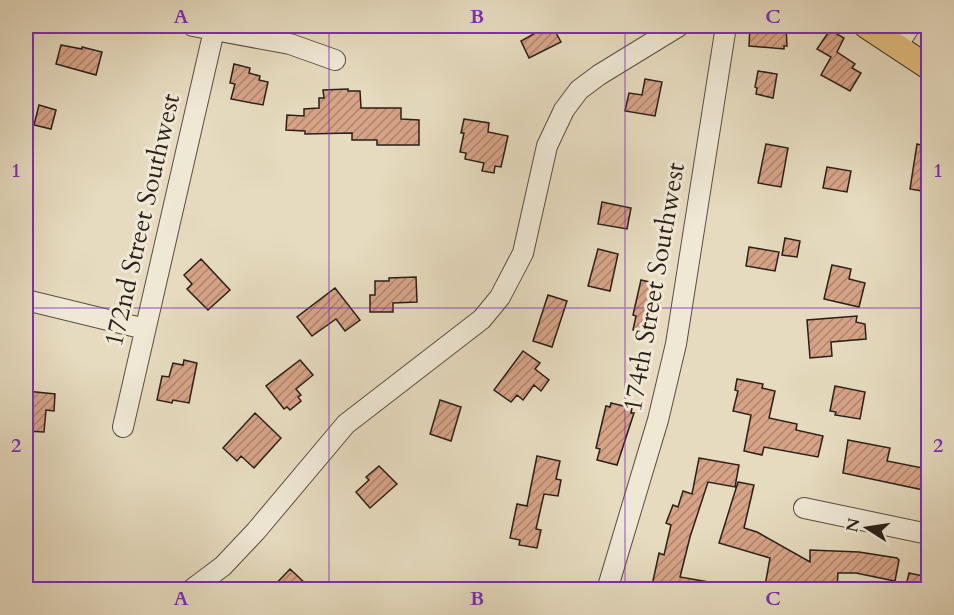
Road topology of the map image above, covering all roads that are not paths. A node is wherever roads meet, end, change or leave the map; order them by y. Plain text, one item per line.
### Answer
1 (193, 26) edge
2 (679, 26) edge
3 (726, 26) edge
4 (866, 26) edge
5 (910, 26) edge
6 (214, 28) edge
7 (897, 45) junction
8 (335, 60) dead end
9 (928, 67) edge
10 (26, 300) edge
11 (145, 328) junction
12 (123, 427) dead end
13 (804, 508) dead end
14 (928, 534) edge
15 (191, 590) edge
16 (607, 590) edge

1 - 6 street
2 - 15 street
3 - 16 street, 174th Street Southwest
4 - 7 main road
5 - 7 street
6 - 8 street
6 - 11 street, 172nd Street Southwest
7 - 9 main road
10 - 11 street
11 - 12 street, 172nd Street Southwest
13 - 14 street

